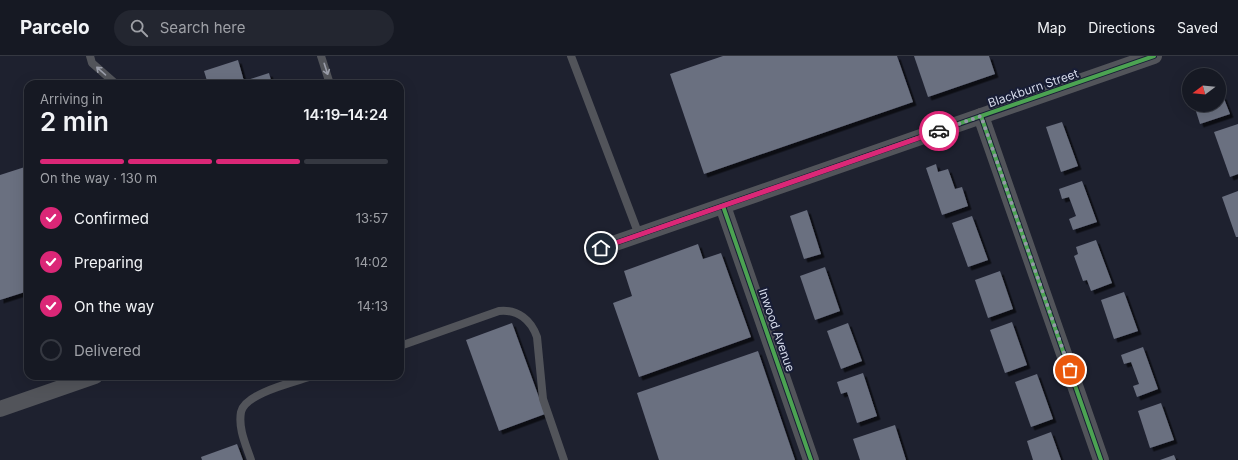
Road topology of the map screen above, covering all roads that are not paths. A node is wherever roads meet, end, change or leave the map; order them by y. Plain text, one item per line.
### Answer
1 (90, 56) edge
2 (321, 56) edge
3 (571, 56) edge
4 (1154, 56) edge
5 (111, 80) edge
6 (328, 80) edge
7 (981, 116) junction
8 (723, 206) junction
9 (639, 235) junction
10 (601, 248) dead end
11 (404, 345) edge
12 (83, 380) edge
13 (301, 380) edge
14 (0, 409) edge
15 (251, 460) edge
16 (564, 460) edge
17 (811, 460) edge
18 (1101, 460) edge

5 -> 1 lane
2 -> 6 lane
3 - 9 lane
4 - 7 street, Blackburn Street
7 - 8 street, Blackburn Street
7 - 18 street
8 - 9 street, Blackburn Street
8 - 17 street, Inwood Avenue
9 - 10 street, Blackburn Street
11 - 16 lane
12 - 14 street
13 - 15 lane

